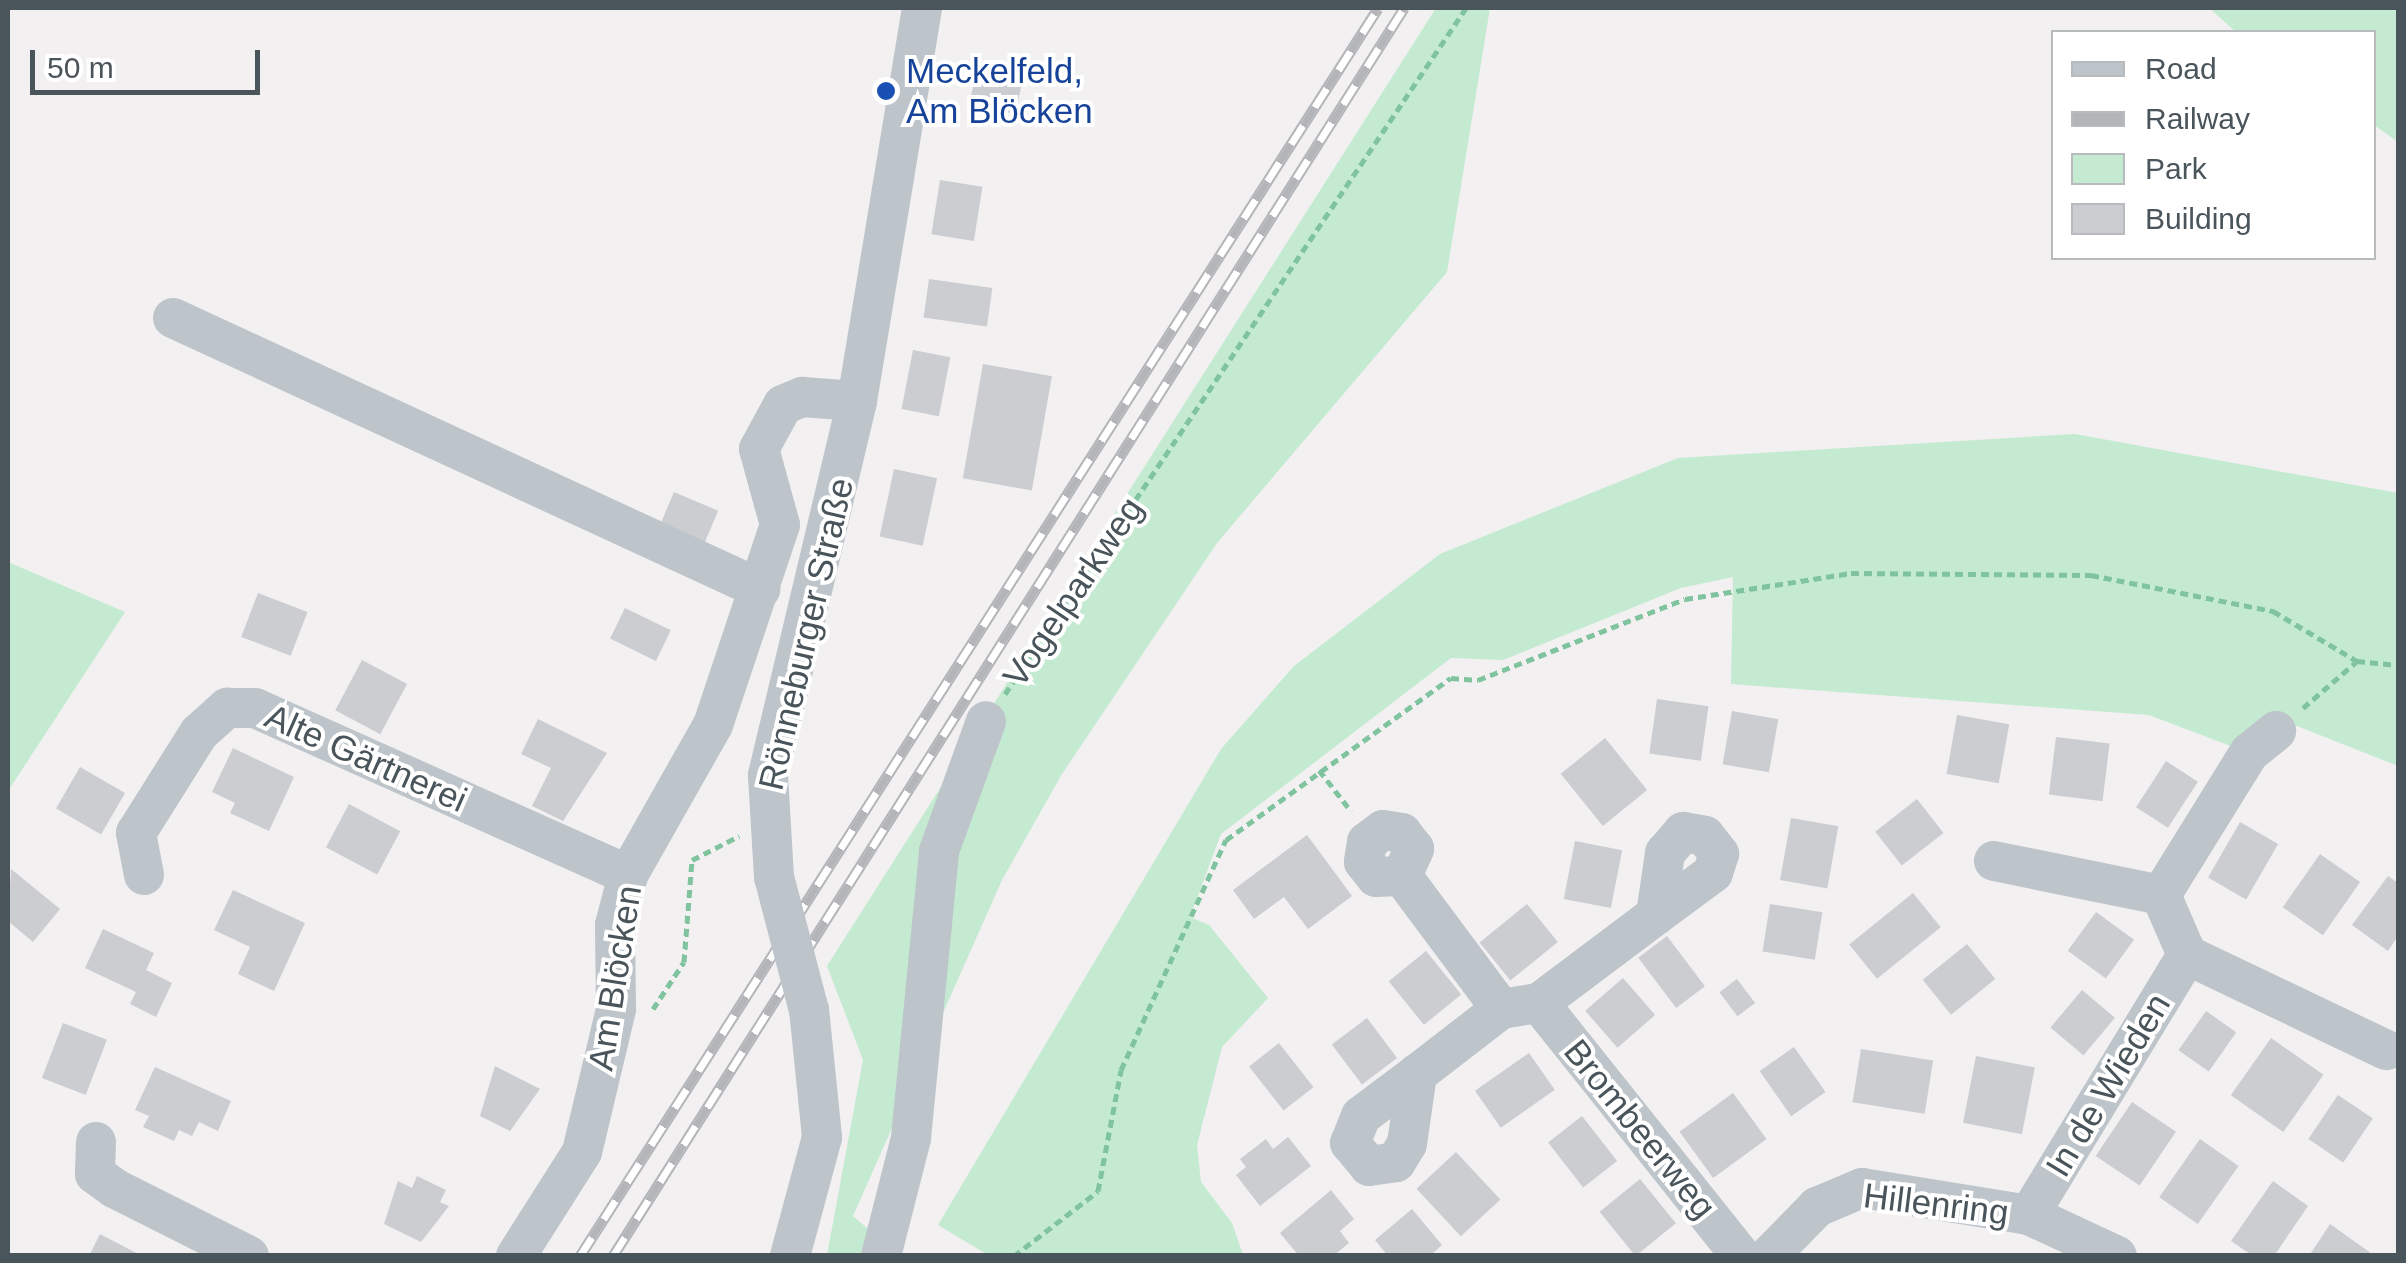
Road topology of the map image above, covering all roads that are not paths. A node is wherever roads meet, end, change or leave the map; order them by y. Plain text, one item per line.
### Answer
1 (922, 8) edge
2 (172, 318) dead end
3 (858, 400) junction
4 (760, 589) junction
5 (986, 720) road end
6 (2276, 731) road end
7 (1372, 838) road end
8 (1994, 862) dead end
9 (144, 875) dead end
10 (628, 875) junction
11 (2161, 895) junction
12 (1656, 915) dead end
13 (2187, 955) junction
14 (1520, 1006) junction
15 (2386, 1050) dead end
16 (1417, 1074) dead end
17 (96, 1142) dead end
18 (2029, 1215) junction
19 (249, 1256) edge
20 (516, 1256) edge
21 (790, 1256) edge
22 (880, 1256) edge
23 (1741, 1256) edge
24 (1769, 1256) edge
25 (2117, 1256) edge

1 - 3 street, Rönneburger Straße
2 - 4 street
3 - 4 street, Am Blöcken
3 - 21 street, Rönneburger Straße, bridge
4 - 10 street, Am Blöcken
5 - 22 street, Vogelparkweg
6 - 11 street
7 - 14 street, Brombeerweg
8 - 11 street
9 - 10 street, Alte Gärtnerei
10 - 20 street, Am Blöcken
11 - 13 street, In de Wieden
12 - 14 street, Brombeerweg
13 - 15 street, In de Wieden
13 - 18 street, In de Wieden
14 - 16 street, Brombeerweg
14 - 23 street, Brombeerweg
17 - 19 street
18 - 24 street, Hillenring
18 - 25 street, Hillenring

